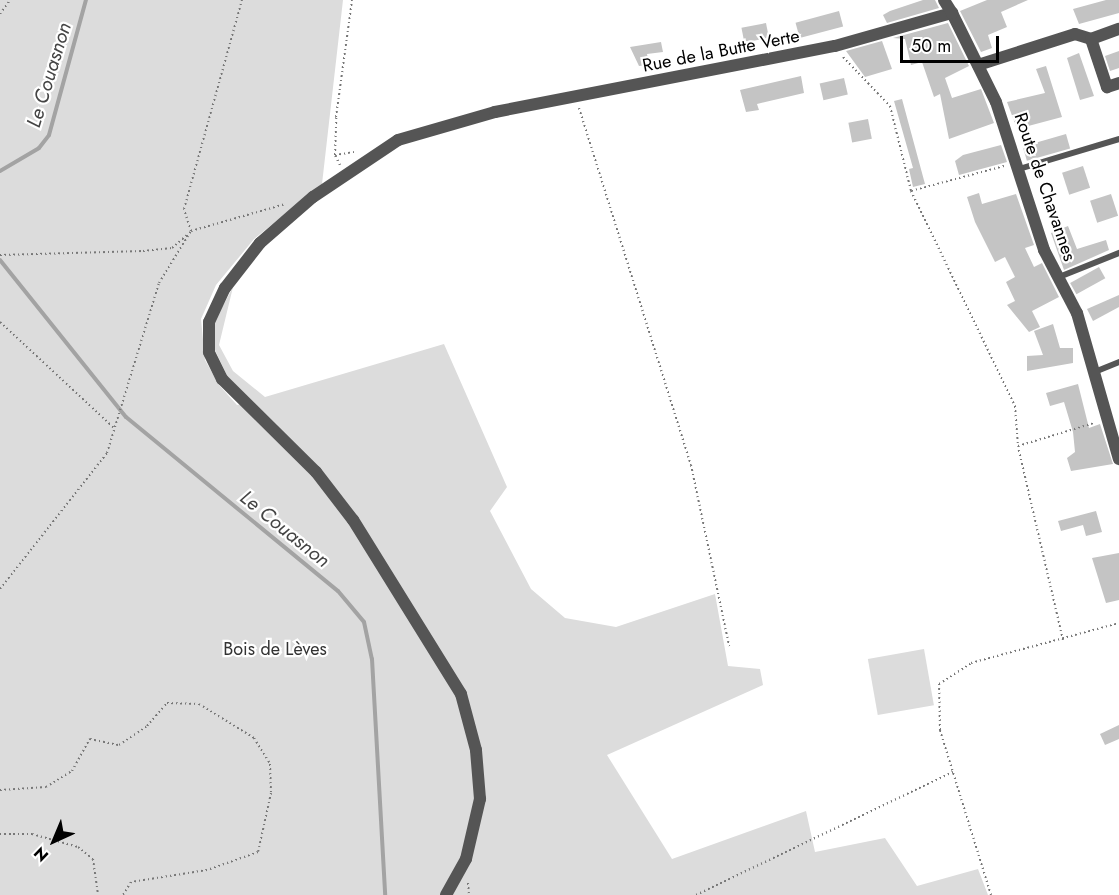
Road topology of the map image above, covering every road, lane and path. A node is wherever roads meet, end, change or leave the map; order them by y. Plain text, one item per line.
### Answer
1 (10, 0) edge
2 (242, 0) edge
3 (352, 0) edge
4 (944, 0) edge
5 (952, 13) junction
6 (0, 14) edge
7 (1119, 29) edge
8 (1091, 39) junction
9 (835, 46) junction
10 (978, 65) junction
11 (1119, 83) edge
12 (575, 97) junction
13 (1119, 139) edge
14 (1017, 166) junction
15 (344, 172) junction
16 (911, 191) junction
17 (289, 202) dead end
18 (191, 231) junction
19 (1119, 253) edge
20 (0, 255) edge
21 (1058, 277) junction
22 (0, 322) edge
23 (1119, 362) edge
24 (1097, 371) junction
25 (1108, 419) junction
26 (114, 428) junction
27 (1018, 446) junction
28 (1119, 459) edge
29 (0, 589) edge
30 (1119, 622) edge
31 (1063, 640) junction
32 (729, 646) dead end
33 (953, 771) junction
34 (0, 790) edge
35 (0, 834) edge
36 (98, 895) edge
37 (123, 895) edge
38 (446, 895) edge
39 (696, 895) edge
40 (991, 895) edge

1 - 6 path
2 - 18 path
3 - 15 path
4 - 5 street, Route de Chavannes
5 - 9 street, Rue de la Butte Verte
5 - 10 street, Route de Chavannes
7 - 8 street
8 - 10 street
8 - 11 street
9 - 12 street, Rue de la Butte Verte
9 - 16 path
10 - 14 street, Route de Chavannes
12 - 15 street, Rue de la Butte Verte
12 - 32 path
13 - 14 lane
14 - 16 path
14 - 21 street, Route de Chavannes
15 - 38 street, Rue de la Butte Verte
16 - 27 path
17 - 18 path
18 - 20 path
18 - 26 path
19 - 21 lane
21 - 24 street, Route de Chavannes
22 - 26 path
23 - 24 lane
24 - 25 street, Route de Chavannes
25 - 27 path
25 - 28 street, Route de Chavannes
26 - 29 path
27 - 31 path
30 - 31 path
31 - 33 path
33 - 39 path
33 - 40 path
34 - 37 path
35 - 36 path

